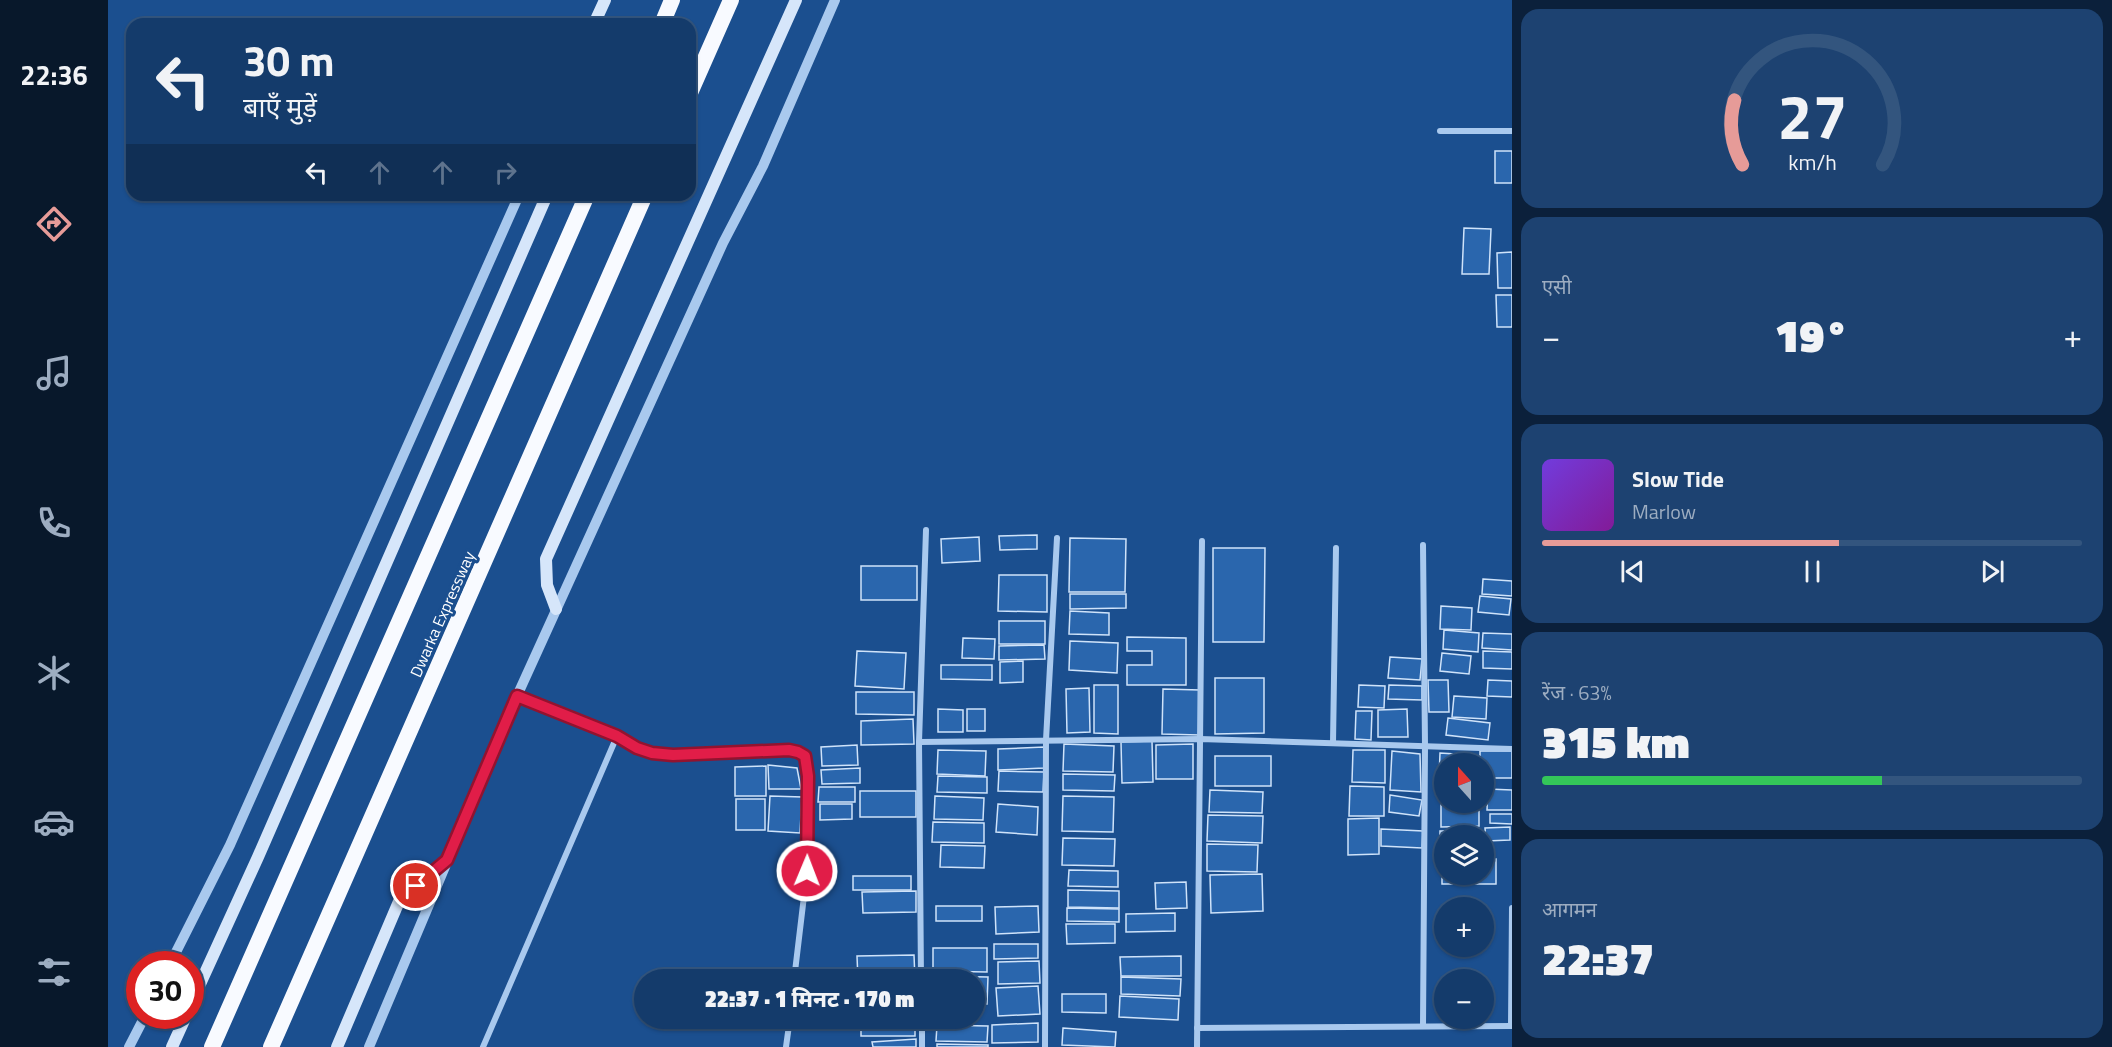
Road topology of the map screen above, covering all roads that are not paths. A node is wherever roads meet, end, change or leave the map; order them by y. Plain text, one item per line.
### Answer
1 (605, 0) edge
2 (672, 0) edge
3 (731, 0) edge
4 (796, 0) edge
5 (835, 0) edge
6 (597, 18) edge
7 (664, 18) edge
8 (696, 79) edge
9 (1440, 131) dead end
10 (1512, 131) edge
11 (516, 201) edge
12 (544, 201) edge
13 (583, 201) edge
14 (642, 201) edge
15 (926, 530) dead end
16 (1057, 538) dead end
17 (1202, 542) dead end
18 (1423, 545) dead end
19 (1336, 548) dead end
20 (556, 609) junction
21 (517, 696) junction
22 (617, 736) junction
23 (1200, 739) junction
24 (1046, 740) junction
25 (919, 742) junction
26 (1333, 743) junction
27 (1425, 746) junction
28 (1512, 749) edge
29 (447, 860) junction
30 (1512, 908) edge
31 (177, 951) edge
32 (795, 969) edge
33 (921, 969) edge
34 (204, 975) edge
35 (1423, 1026) junction
36 (1512, 1026) edge
37 (1197, 1028) junction
38 (138, 1029) edge
39 (180, 1029) edge
40 (788, 1029) edge
41 (922, 1029) edge
42 (129, 1047) edge
43 (172, 1047) edge
44 (212, 1047) edge
45 (271, 1047) edge
46 (337, 1047) edge
47 (369, 1047) edge
48 (483, 1047) edge
49 (786, 1047) edge
50 (922, 1047) edge
51 (1045, 1047) edge
52 (1197, 1047) edge

1 - 6 main road
2 - 7 highway
3 - 8 highway
4 - 20 main road
5 - 20 street
9 - 10 street
11 - 31 street
12 - 34 main road
13 - 44 highway
14 - 45 highway, Dwarka Expressway
15 - 25 street
16 - 24 street
17 - 23 street
18 - 27 street
19 - 26 street
20 - 21 street
21 - 22 street
21 - 29 street
22 - 32 street
22 - 48 street
23 - 24 street
23 - 26 street
23 - 37 street
24 - 25 street
24 - 51 street
25 - 33 street
26 - 27 street
27 - 28 street
27 - 35 street
29 - 46 main road
29 - 47 street
30 - 36 street
35 - 36 street
35 - 37 street
37 - 52 street
38 - 42 street
39 - 43 main road
40 - 49 street
41 - 50 street

